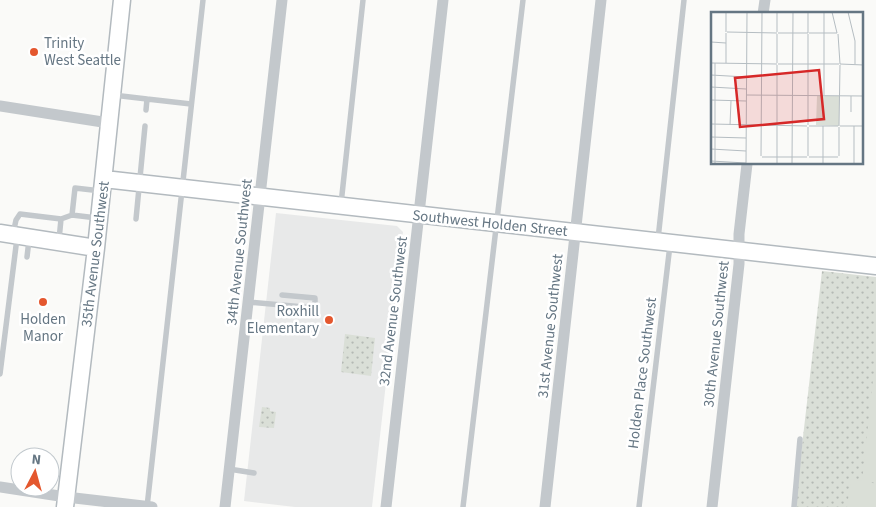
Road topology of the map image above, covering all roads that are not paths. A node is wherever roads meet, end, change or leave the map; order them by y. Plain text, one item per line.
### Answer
1 (122, 0) edge
2 (203, 0) edge
3 (282, 0) edge
4 (363, 0) edge
5 (443, 0) edge
6 (523, 0) edge
7 (602, 0) edge
8 (684, 0) edge
9 (112, 95) junction
10 (147, 99) junction
11 (191, 104) junction
12 (0, 106) edge
13 (146, 110) dead end
14 (109, 123) junction
15 (145, 126) dead end
16 (747, 165) edge
17 (139, 183) junction
18 (103, 185) junction
19 (182, 188) junction
20 (260, 197) junction
21 (340, 206) junction
22 (72, 215) junction
23 (419, 216) junction
24 (100, 218) junction
25 (62, 219) junction
26 (136, 219) dead end
27 (497, 224) junction
28 (576, 232) junction
29 (15, 236) edge
30 (58, 242) junction
31 (664, 242) junction
32 (96, 248) junction
33 (739, 250) junction
34 (27, 257) dead end
35 (876, 266) edge
36 (282, 295) dead end
37 (248, 302) junction
38 (0, 374) edge
39 (800, 439) dead end
40 (230, 469) junction
41 (254, 473) dead end
42 (0, 487) edge
43 (66, 502) edge
44 (147, 507) edge
45 (152, 507) edge
46 (225, 507) edge
47 (386, 507) edge
48 (463, 507) edge
49 (545, 507) edge
50 (639, 507) edge
51 (712, 507) edge
52 (794, 507) edge

1 - 9 street, 35th Avenue Southwest
2 - 11 lane
3 - 20 street, 34th Avenue Southwest
4 - 21 lane
5 - 23 street, 32nd Avenue Southwest
6 - 27 lane
7 - 28 street, 31st Avenue Southwest
8 - 31 lane, Holden Place Southwest
9 - 10 lane
9 - 14 street, 35th Avenue Southwest
10 - 11 lane
10 - 13 lane
11 - 19 lane
12 - 14 street
14 - 18 street, 35th Avenue Southwest
15 - 17 lane
16 - 33 street, 30th Avenue Southwest
17 - 18 street, Southwest Holden Street
17 - 19 street, Southwest Holden Street
17 - 26 lane
18 - 22 lane
18 - 24 street, 35th Avenue Southwest
19 - 20 street, Southwest Holden Street
19 - 44 lane
20 - 21 street, Southwest Holden Street
20 - 37 street, 34th Avenue Southwest
21 - 23 street, Southwest Holden Street
22 - 24 lane
22 - 25 lane
23 - 27 street, Southwest Holden Street
23 - 47 street, 32nd Avenue Southwest
24 - 32 street, 35th Avenue Southwest
25 - 29 lane
25 - 30 lane
27 - 28 street, Southwest Holden Street
27 - 48 lane
28 - 31 street, Southwest Holden Street
28 - 49 street, 31st Avenue Southwest
29 - 30 street
29 - 34 lane
29 - 38 lane
30 - 32 street
31 - 33 street, Southwest Holden Street
31 - 50 lane, Holden Place Southwest
32 - 43 street, 35th Avenue Southwest
33 - 35 street, Southwest Holden Street
33 - 51 street, 30th Avenue Southwest
36 - 37 lane
37 - 40 street, 34th Avenue Southwest
39 - 52 lane
40 - 41 lane
40 - 46 street, 34th Avenue Southwest
42 - 43 street
43 - 44 street
44 - 45 street

